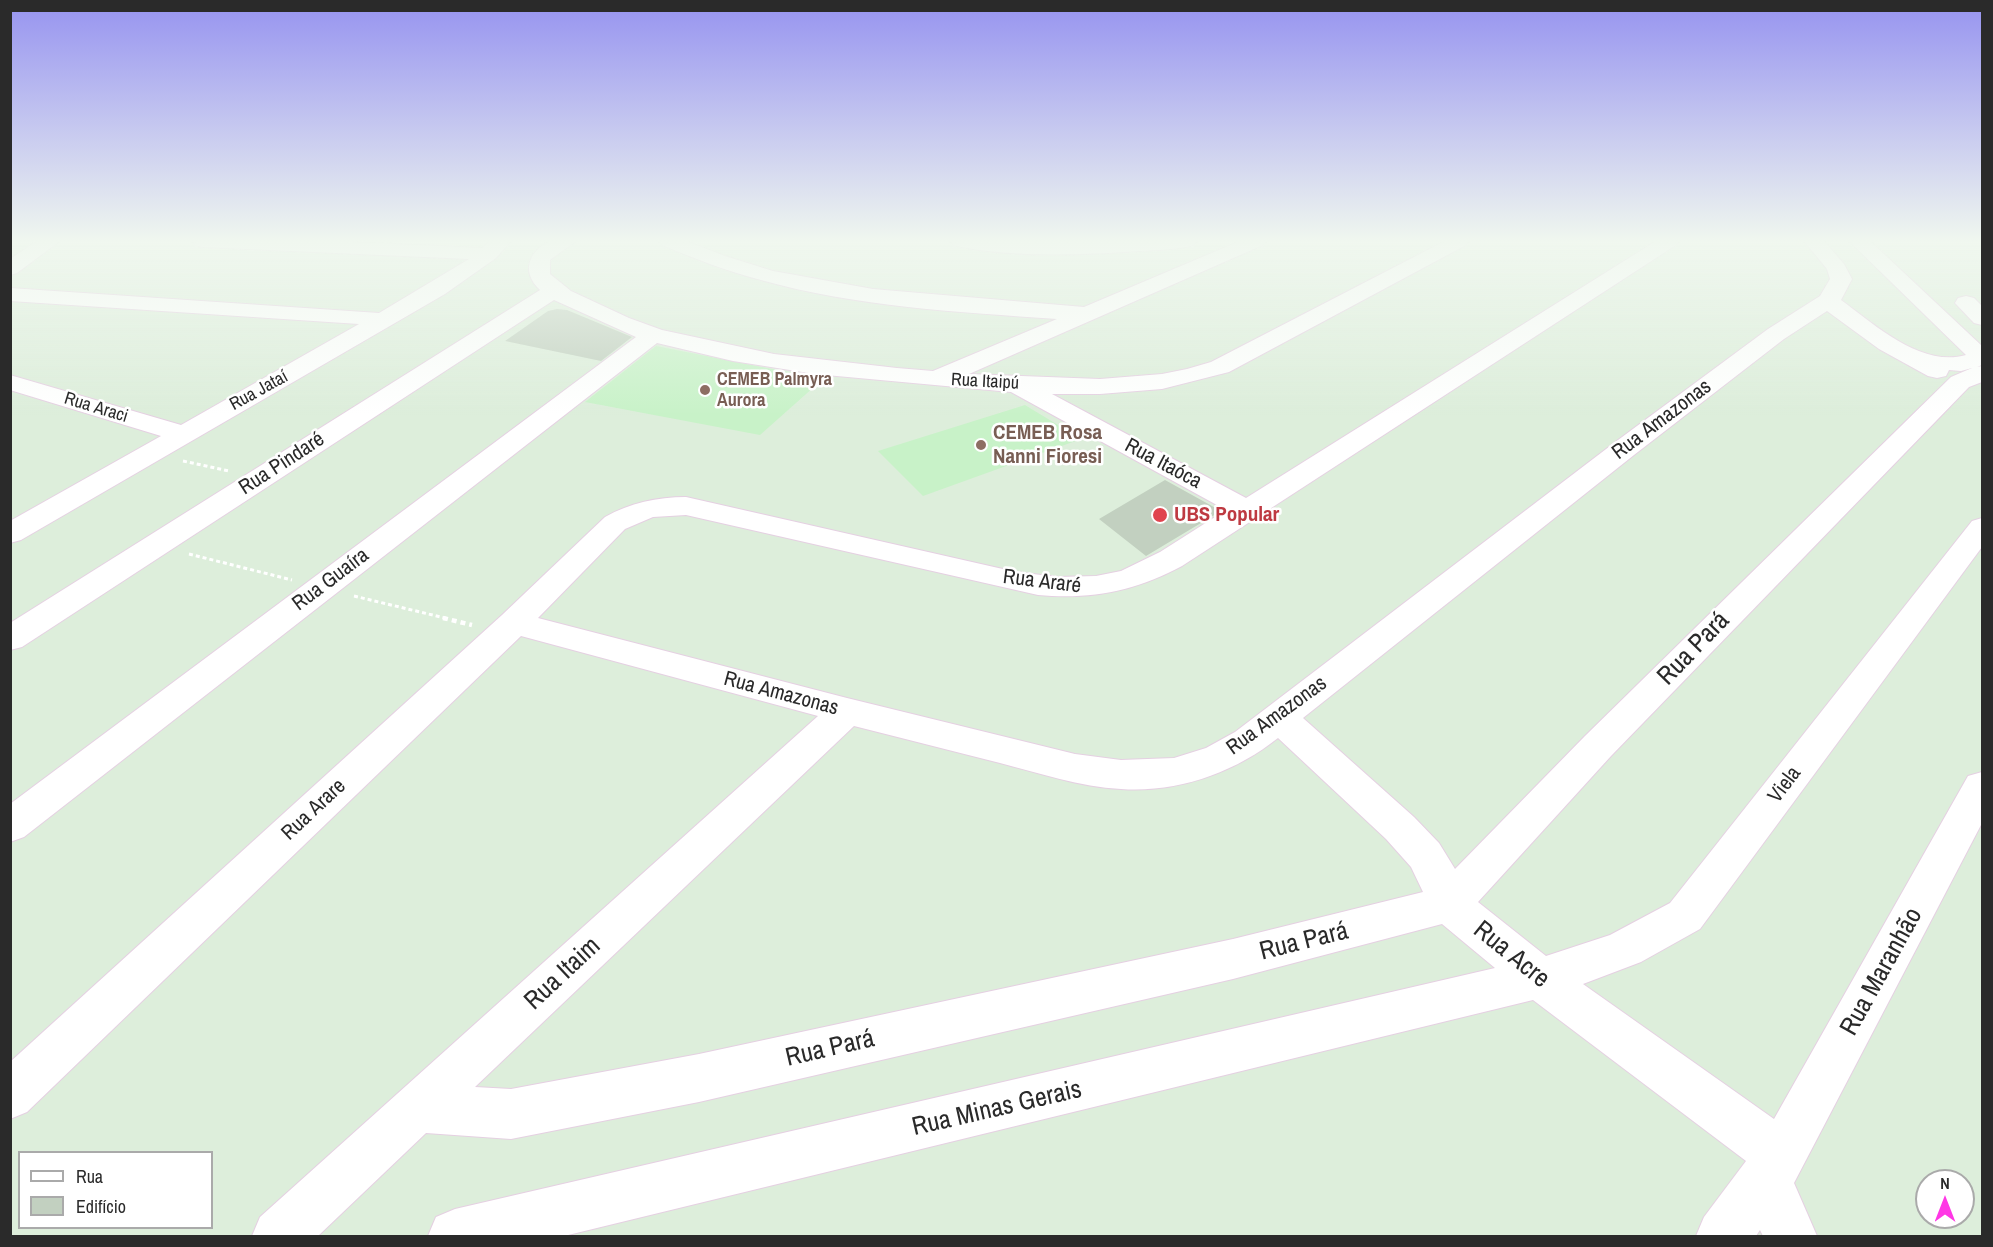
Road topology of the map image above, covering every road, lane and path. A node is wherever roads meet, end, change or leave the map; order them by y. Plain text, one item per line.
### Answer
1 (71, 299) edge
2 (419, 299) edge
3 (541, 299) edge
4 (572, 299) edge
5 (917, 299) edge
6 (1116, 299) edge
7 (1349, 299) edge
8 (1570, 299) edge
9 (1921, 299) edge
10 (1828, 301) joint
11 (1084, 314) junction
12 (383, 320) junction
13 (653, 335) junction
14 (1983, 358) edge
15 (1917, 361) junction
16 (1971, 377) edge
17 (936, 379) junction
18 (10, 382) edge
19 (1015, 384) junction
20 (182, 434) junction
21 (150, 453) junction
22 (260, 478) junction
23 (1247, 510) junction
24 (615, 523) joint
25 (1983, 527) edge
26 (10, 534) edge
27 (514, 623) junction
28 (10, 639) edge
29 (847, 711) junction
30 (1278, 717) junction
31 (1983, 787) edge
32 (10, 826) edge
33 (1449, 904) junction
34 (1538, 977) junction
35 (10, 1095) edge
36 (417, 1108) junction
37 (1774, 1168) junction
38 (279, 1236) edge
39 (455, 1236) edge
40 (1723, 1236) edge
41 (1790, 1236) edge

1 - 12 street
2 - 12 street, Rua Jataí
3 - 22 street, Rua Pindaré
4 - 13 street, Rua Itaipú
5 - 11 street
6 - 11 street
7 - 19 street, Rua Itaipú
8 - 23 street, Rua Araré
9 - 14 street
10 - 15 street
10 - 30 street, Rua Amazonas
11 - 17 street
12 - 20 street, Rua Jataí
13 - 17 street, Rua Itaipú
13 - 32 street, Rua Guaíra
14 - 15 street
15 - 16 street
16 - 33 street, Rua Pará
17 - 19 street, Rua Itaipú
18 - 20 street, Rua Araci
19 - 23 street, Rua Itaóca
20 - 21 street, Rua Jataí
21 - 22 path
21 - 26 street, Rua Jataí
22 - 28 street, Rua Pindaré
23 - 24 street, Rua Araré
24 - 27 street, Rua Arare
25 - 34 street, Viela
27 - 29 street, Rua Amazonas
27 - 35 street, Rua Arare
29 - 30 street, Rua Amazonas
29 - 36 street, Rua Itaim
30 - 33 street, Rua Acre
31 - 37 street, Rua Maranhão
33 - 34 street, Rua Acre
33 - 36 street, Rua Pará
34 - 37 street, Rua Acre
34 - 39 street, Rua Minas Gerais
36 - 38 street, Rua Itaim
37 - 40 street, Rua Maranhão
37 - 41 street

